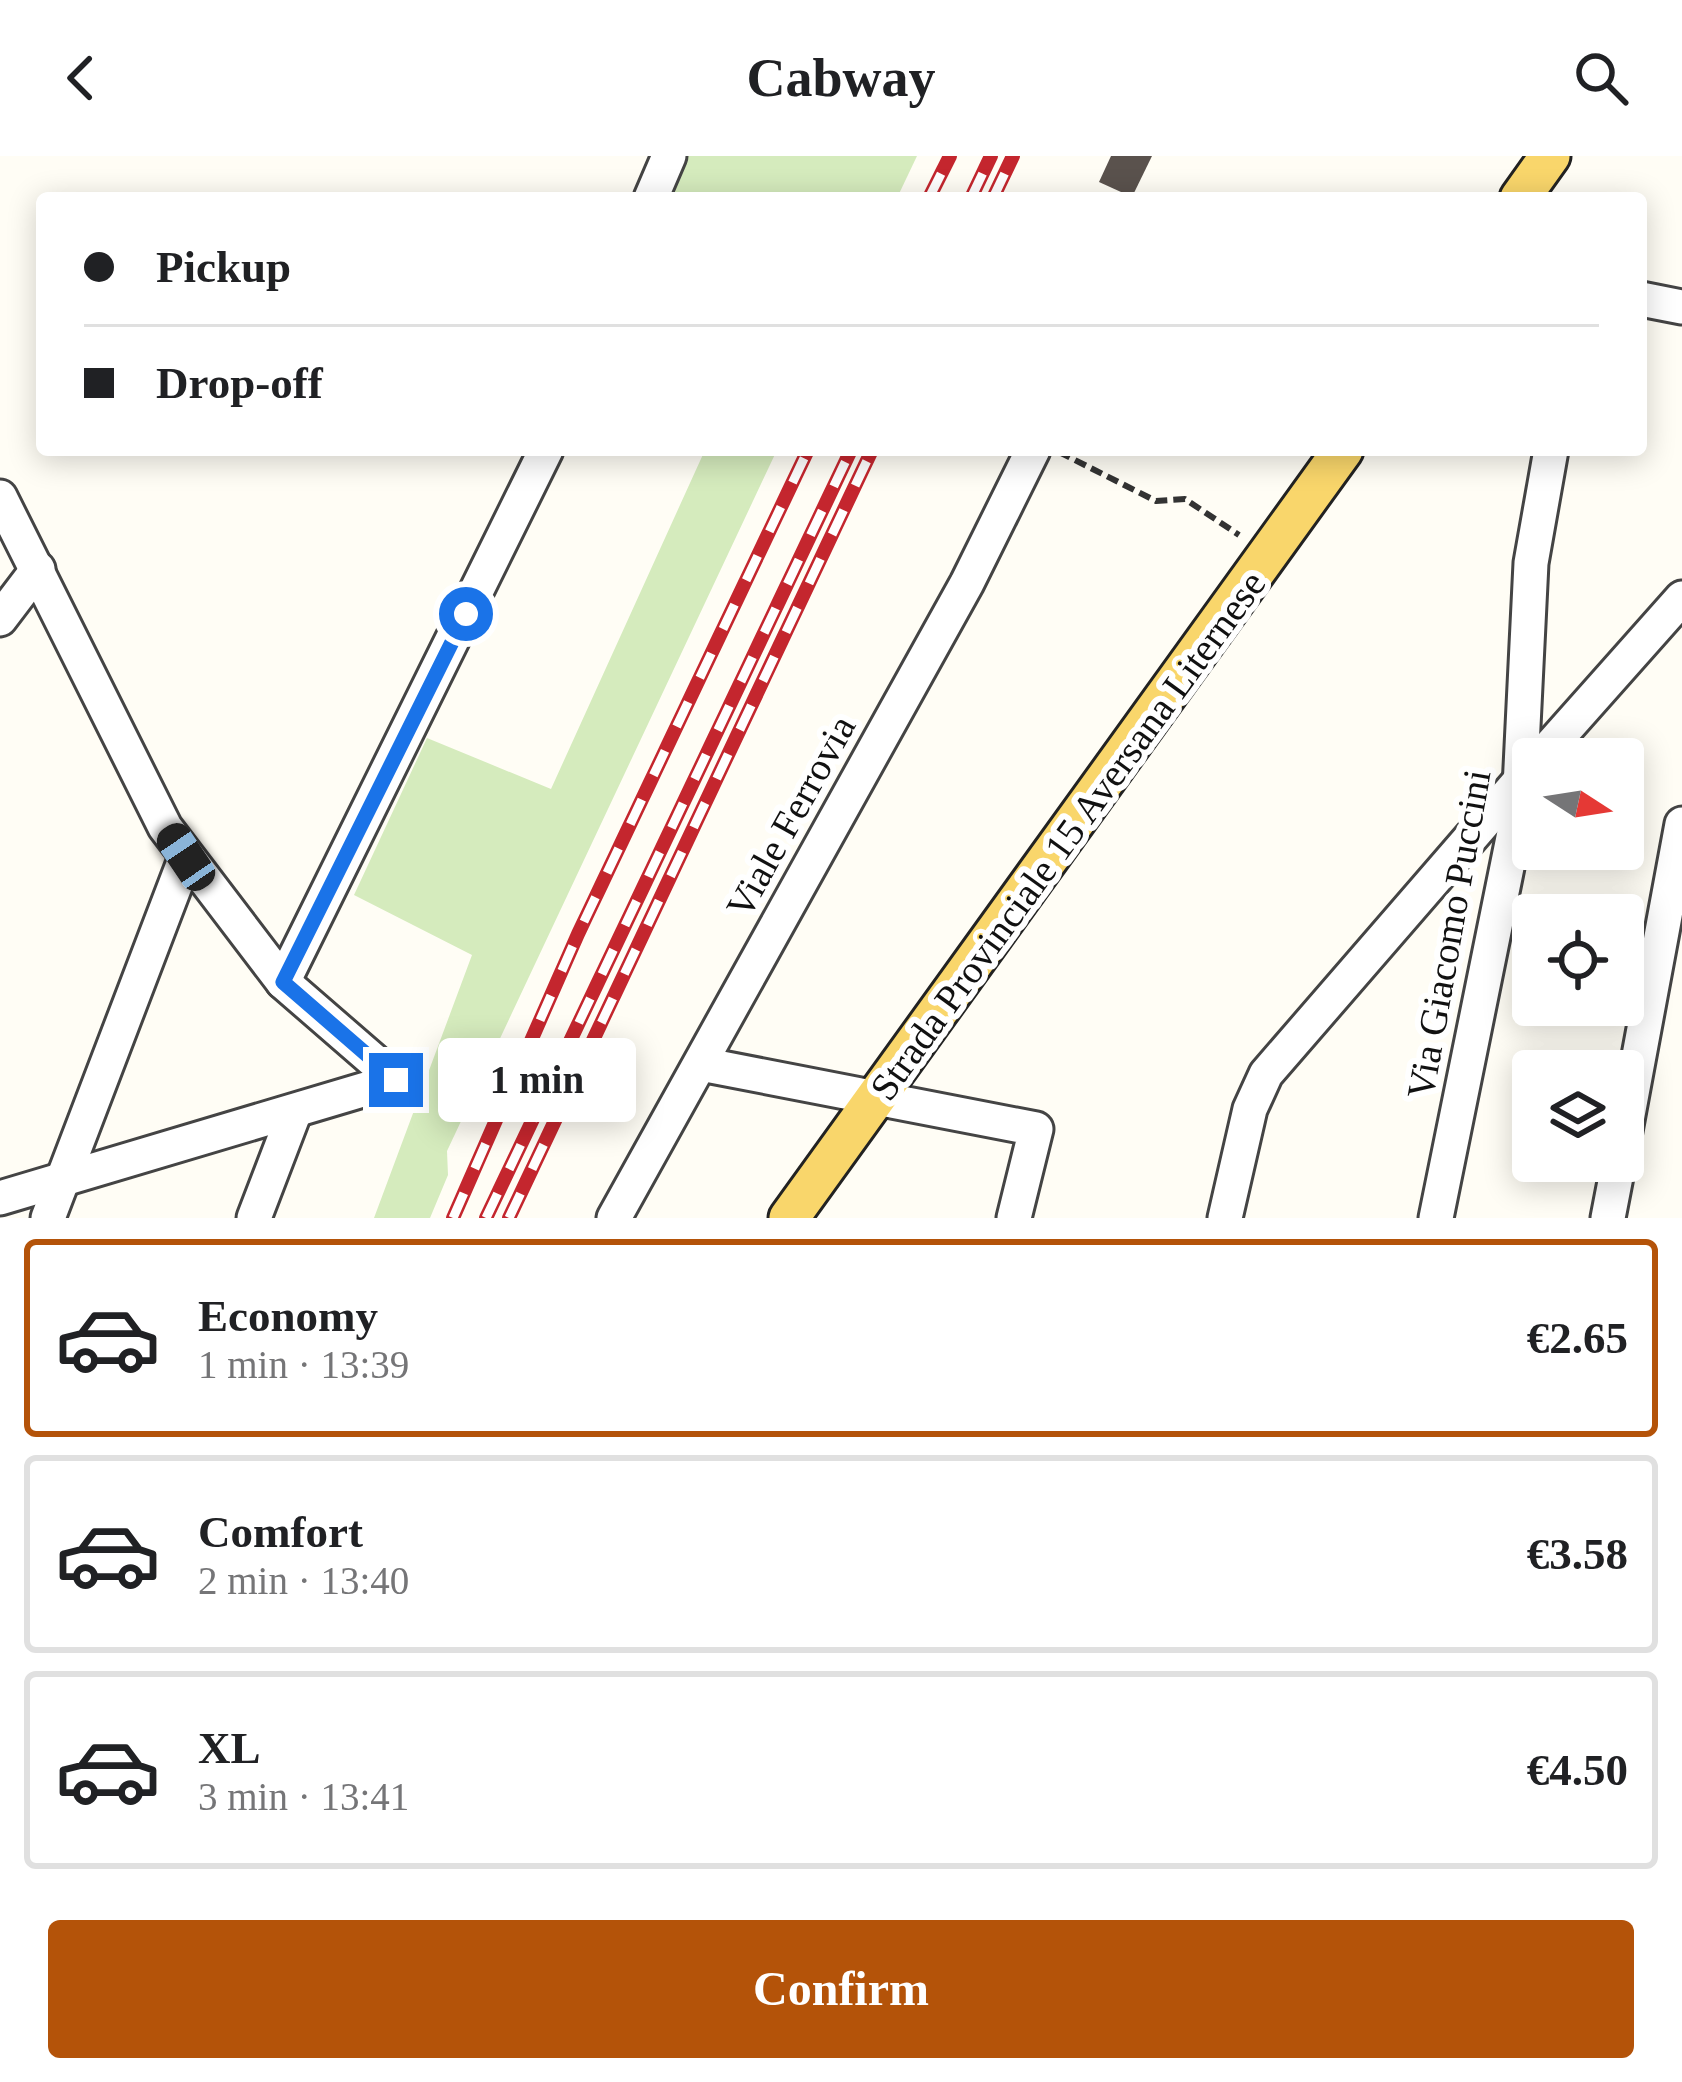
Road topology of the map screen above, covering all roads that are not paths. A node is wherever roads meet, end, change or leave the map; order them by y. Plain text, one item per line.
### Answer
1 (669, 156) edge
2 (1550, 156) edge
3 (654, 192) edge
4 (1524, 192) edge
5 (1647, 300) edge
6 (1682, 307) edge
7 (544, 456) edge
8 (1030, 456) edge
9 (1339, 456) edge
10 (1550, 456) edge
11 (0, 496) edge
12 (38, 569) junction
13 (1682, 598) edge
14 (0, 619) edge
15 (1532, 738) edge
16 (1558, 738) edge
17 (1512, 790) edge
18 (1682, 824) edge
19 (186, 857) junction
20 (1512, 861) edge
21 (283, 982) junction
22 (1640, 1050) edge
23 (700, 1064) junction
24 (878, 1096) junction
25 (296, 1111) junction
26 (65, 1178) junction
27 (1615, 1182) edge
28 (0, 1198) edge
29 (48, 1218) edge
30 (254, 1218) edge
31 (614, 1218) edge
32 (789, 1218) edge
33 (1014, 1218) edge
34 (1225, 1218) edge
35 (1436, 1218) edge
36 (1608, 1218) edge

1 - 3 street
2 - 4 main road
5 - 6 street
7 - 21 street
8 - 23 street, Viale Ferrovia
9 - 24 main road, Strada Provinciale 15 Aversana Liternese
10 - 15 street, Via Giacomo Puccini
11 - 12 street
12 - 14 street
12 - 19 street
13 - 16 street
17 - 34 street
18 - 22 street
19 - 21 street
19 - 26 street
20 - 35 street, Via Giacomo Puccini
21 - 25 street
23 - 24 street
23 - 31 street, Viale Ferrovia
24 - 32 main road, Strada Provinciale 15 Aversana Liternese
24 - 33 street
25 - 26 street
25 - 30 street
26 - 28 street
26 - 29 street
27 - 36 street

